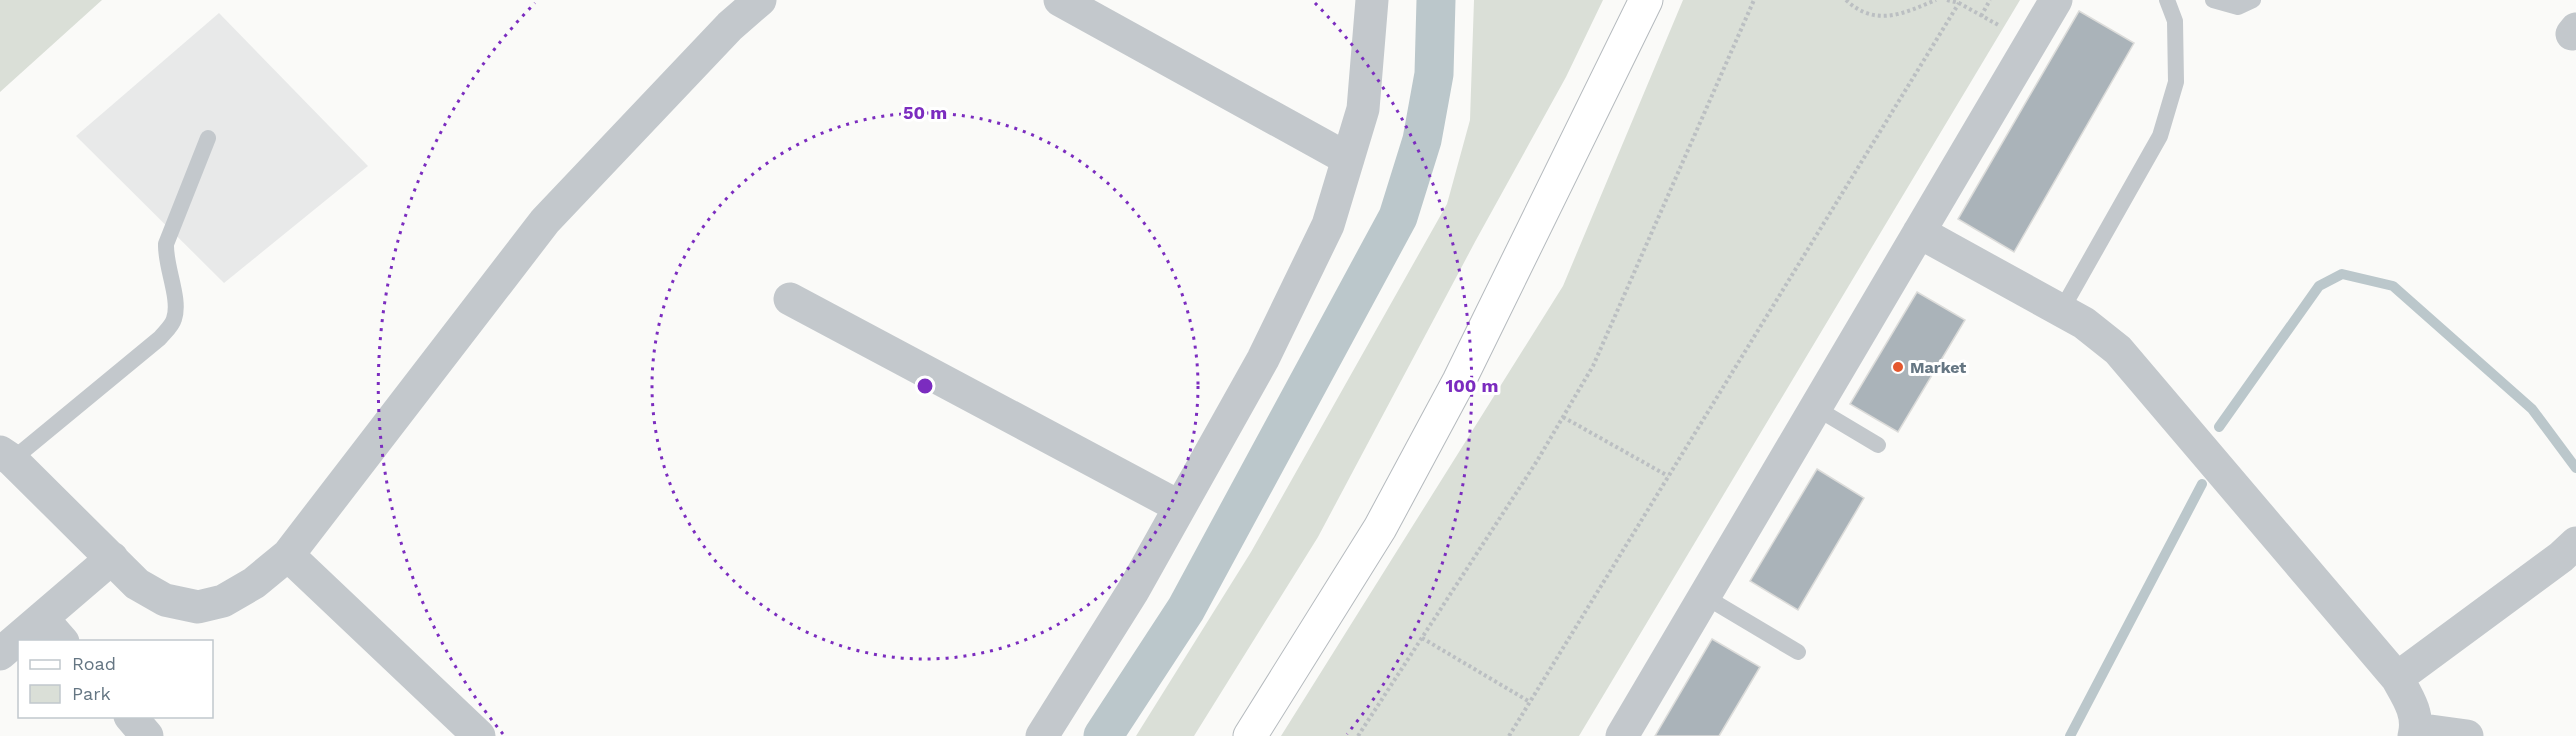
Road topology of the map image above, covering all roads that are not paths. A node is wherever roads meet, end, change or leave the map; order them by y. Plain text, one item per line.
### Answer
1 (760, 0) edge
2 (1060, 0) edge
3 (1372, 0) edge
4 (1646, 0) edge
5 (2056, 0) edge
6 (2167, 0) edge
7 (2213, 0) edge
8 (2253, 0) edge
9 (208, 138) dead end
10 (1348, 159) junction
11 (1919, 232) junction
12 (790, 298) dead end
13 (2061, 311) junction
14 (1816, 408) junction
15 (1878, 445) dead end
16 (6, 456) edge
17 (1180, 507) junction
18 (2576, 543) edge
19 (288, 555) junction
20 (112, 558) junction
21 (1704, 596) junction
22 (53, 630) edge
23 (31, 640) edge
24 (18, 646) edge
25 (1798, 652) dead end
26 (0, 654) edge
27 (2397, 678) junction
28 (131, 718) edge
29 (2415, 732) edge
30 (147, 736) edge
31 (479, 736) edge
32 (1042, 736) edge
33 (1250, 736) edge
34 (1622, 736) edge
35 (2468, 736) edge

1 - 19 street
2 - 10 street
3 - 10 street
4 - 33 main road
5 - 11 street
6 - 13 lane
7 - 8 lane
9 - 16 lane
10 - 17 street
11 - 13 street
11 - 14 street
12 - 17 street
13 - 27 street
14 - 15 lane
14 - 21 street
16 - 20 street
17 - 32 street
18 - 27 street
19 - 20 street
19 - 31 street
20 - 22 street
21 - 25 lane
21 - 34 street
22 - 23 street
24 - 26 street
27 - 29 street
28 - 30 street
29 - 35 street

